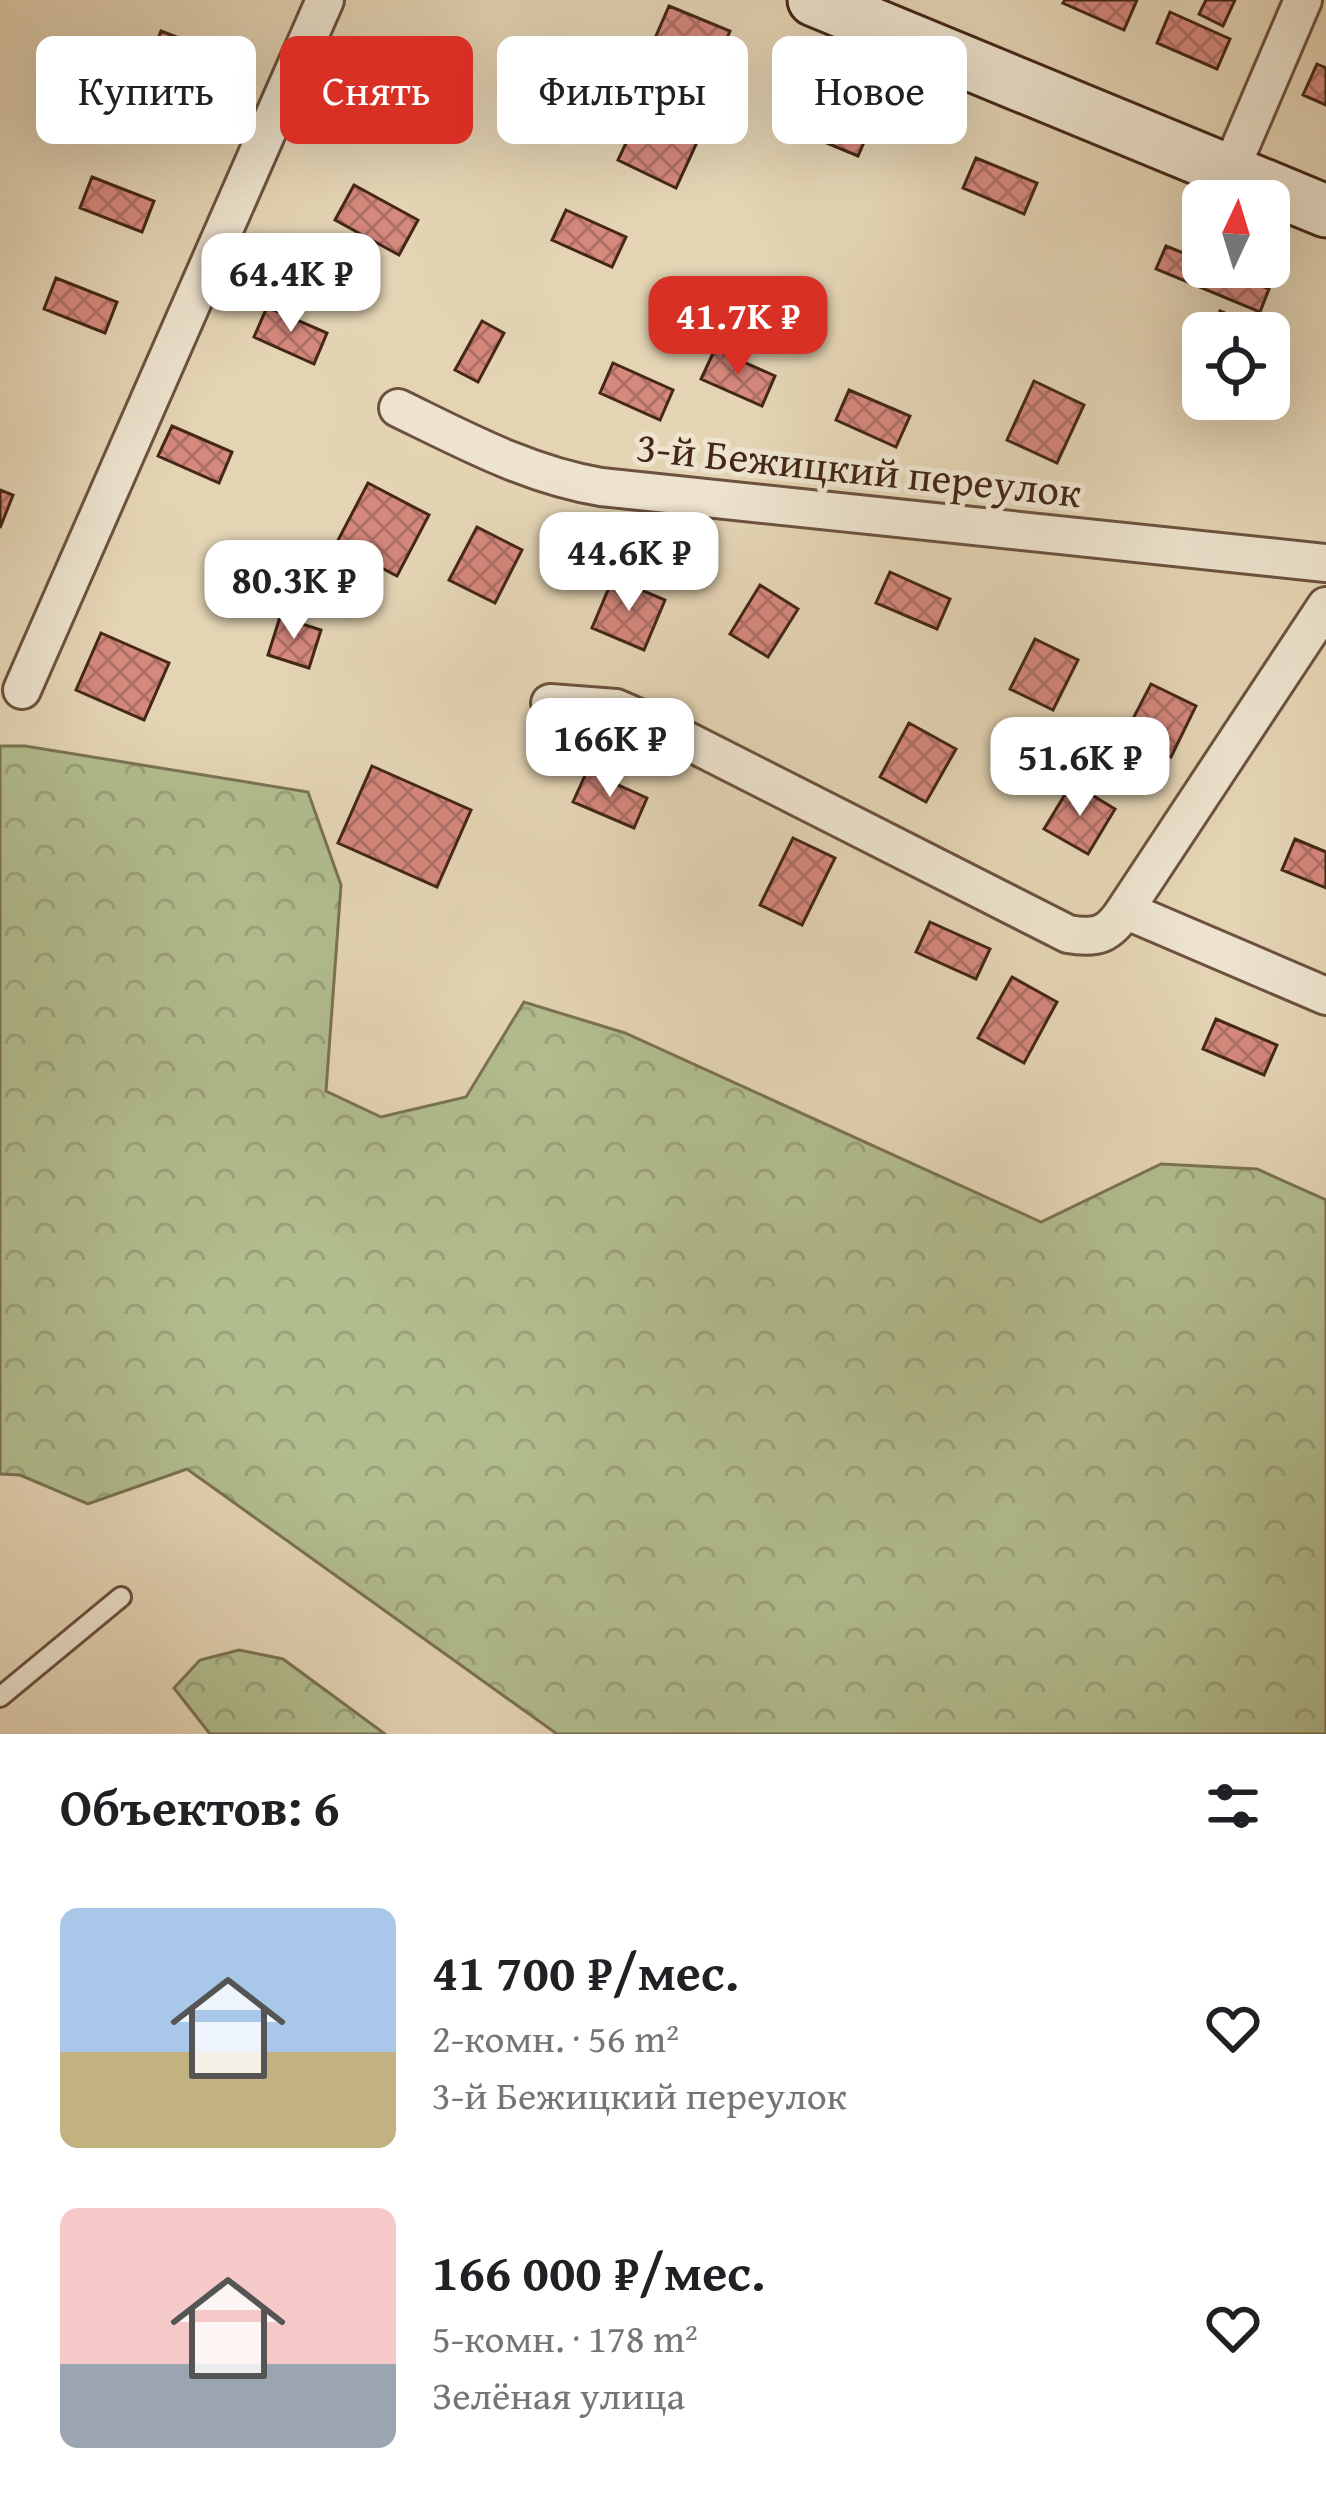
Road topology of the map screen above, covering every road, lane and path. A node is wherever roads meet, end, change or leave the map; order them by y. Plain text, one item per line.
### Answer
1 (325, 0) edge
2 (814, 0) edge
3 (1303, 0) edge
4 (874, 12) edge
5 (1229, 173) junction
6 (1326, 211) edge
7 (398, 408) dead end
8 (1326, 562) edge
9 (1326, 606) edge
10 (22, 690) dead end
11 (550, 703) dead end
12 (1125, 910) junction
13 (1326, 996) edge
14 (121, 1597) dead end
15 (0, 1697) edge

1 - 10 street
2 - 4 street
3 - 5 street
4 - 5 street
5 - 6 street
7 - 8 street, 3-й Бежицкий переулок
9 - 12 street
11 - 12 street
12 - 13 street
14 - 15 lane

